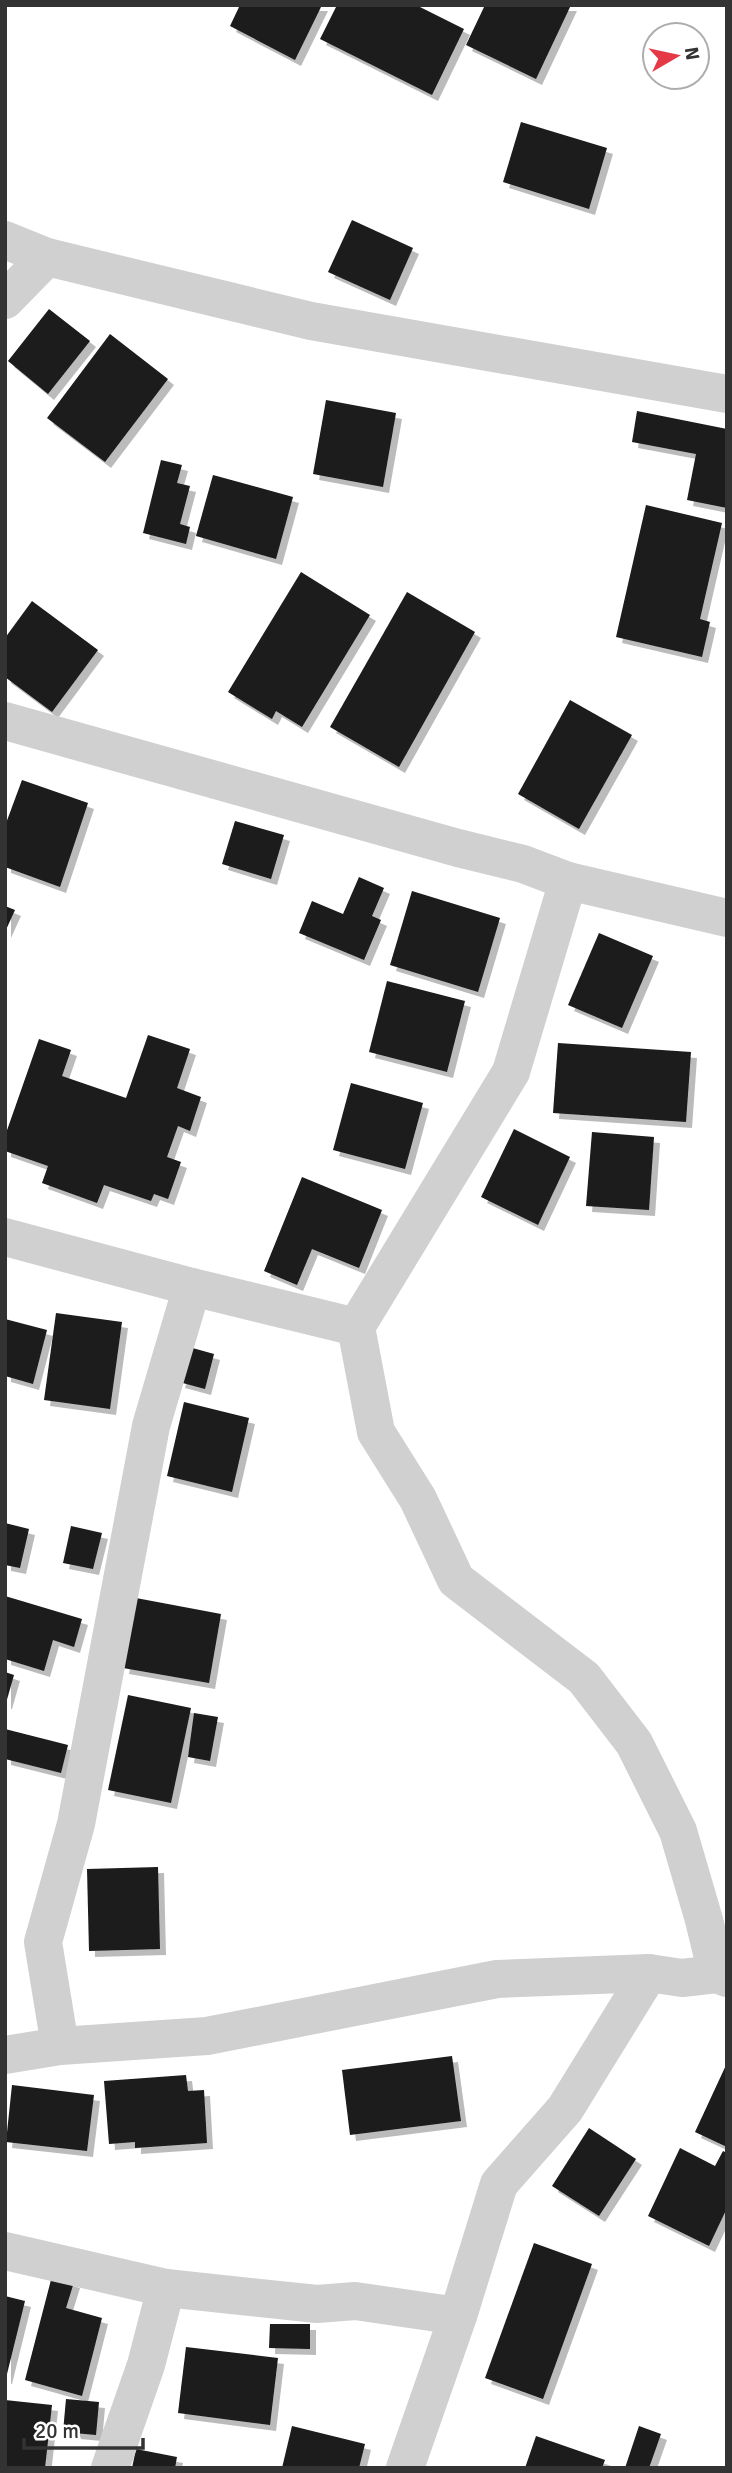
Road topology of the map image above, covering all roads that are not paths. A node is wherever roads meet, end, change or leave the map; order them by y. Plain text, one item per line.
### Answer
1 (5, 240) edge
2 (47, 257) junction
3 (5, 300) edge
4 (727, 394) edge
5 (5, 721) edge
6 (568, 881) junction
7 (727, 918) edge
8 (5, 1237) edge
9 (192, 1287) junction
10 (356, 1327) junction
11 (649, 1973) junction
12 (722, 1976) edge
13 (60, 2046) junction
14 (5, 2055) edge
15 (5, 2251) edge
16 (166, 2288) junction
17 (458, 2316) junction
18 (110, 2468) edge
19 (405, 2468) edge

1 - 2 street
2 - 3 street
2 - 4 street
5 - 6 street
6 - 7 street
6 - 10 street
8 - 9 street
9 - 10 street
9 - 13 street
10 - 12 street
11 - 12 street
11 - 13 street
11 - 17 street
13 - 14 street
15 - 16 street
16 - 17 street
16 - 18 street
17 - 19 street

